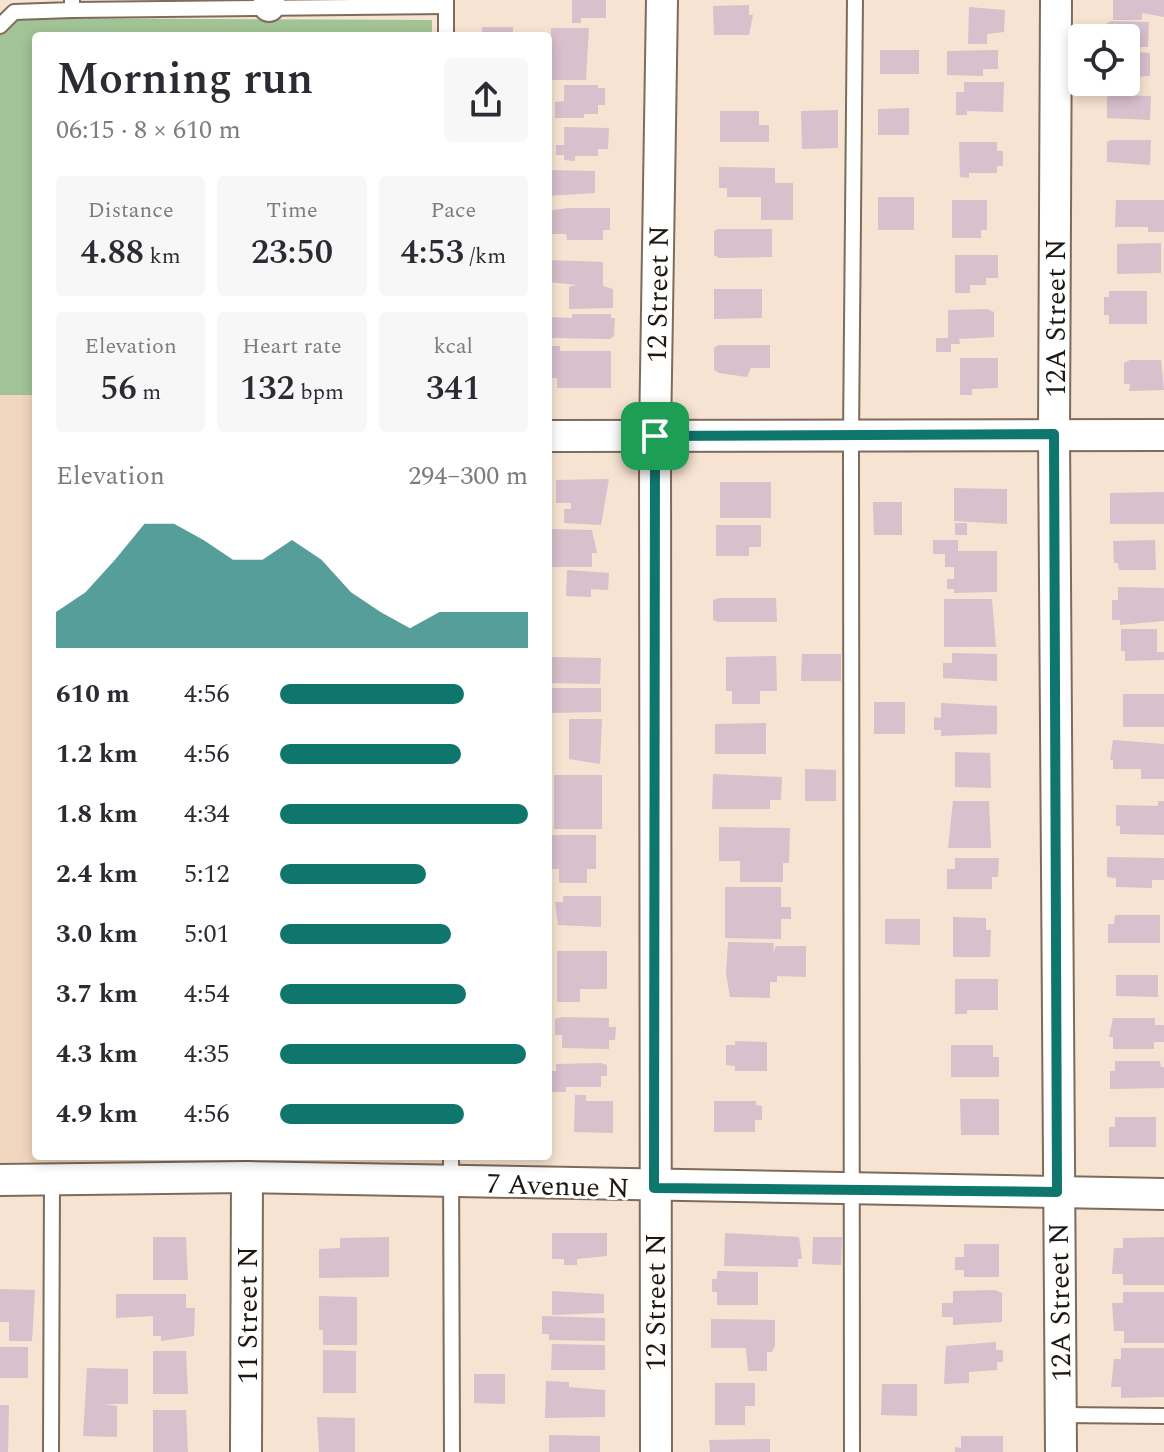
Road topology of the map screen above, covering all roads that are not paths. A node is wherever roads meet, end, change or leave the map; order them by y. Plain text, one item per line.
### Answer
1 (662, 0) edge
2 (855, 0) edge
3 (1056, 0) edge
4 (269, 3) edge
5 (446, 3) edge
6 (72, 5) edge
7 (0, 26) edge
8 (446, 32) edge
9 (1054, 434) junction
10 (1164, 435) edge
11 (552, 436) edge
12 (655, 436) junction
13 (851, 436) junction
14 (451, 1169) edge
15 (247, 1177) junction
16 (0, 1180) edge
17 (52, 1180) junction
18 (654, 1188) junction
19 (853, 1190) junction
20 (1057, 1192) junction
21 (1164, 1194) edge
22 (1061, 1415) junction
23 (1164, 1416) edge
24 (51, 1452) edge
25 (246, 1452) edge
26 (452, 1452) edge
27 (656, 1452) edge
28 (852, 1452) edge
29 (1061, 1452) edge

1 - 12 street, 12 Street N
2 - 13 lane
3 - 9 street, 12A Street N
4 - 5 lane
4 - 6 lane
5 - 8 lane
6 - 7 lane
9 - 10 street
9 - 13 street
9 - 20 street, 12A Street N
11 - 12 street
12 - 13 street
12 - 18 street, 12 Street N
13 - 19 lane
14 - 15 street, 7 Avenue N
14 - 18 street, 7 Avenue N
14 - 26 lane
15 - 17 street, 7 Avenue N
15 - 25 street, 11 Street N
16 - 17 street, 7 Avenue N
17 - 24 lane
18 - 19 street, 7 Avenue N
18 - 27 street, 12 Street N
19 - 20 street, 7 Avenue N
19 - 28 lane
20 - 21 street, 7 Avenue N
20 - 22 street, 12A Street N
22 - 23 lane
22 - 29 street, 12A Street N

